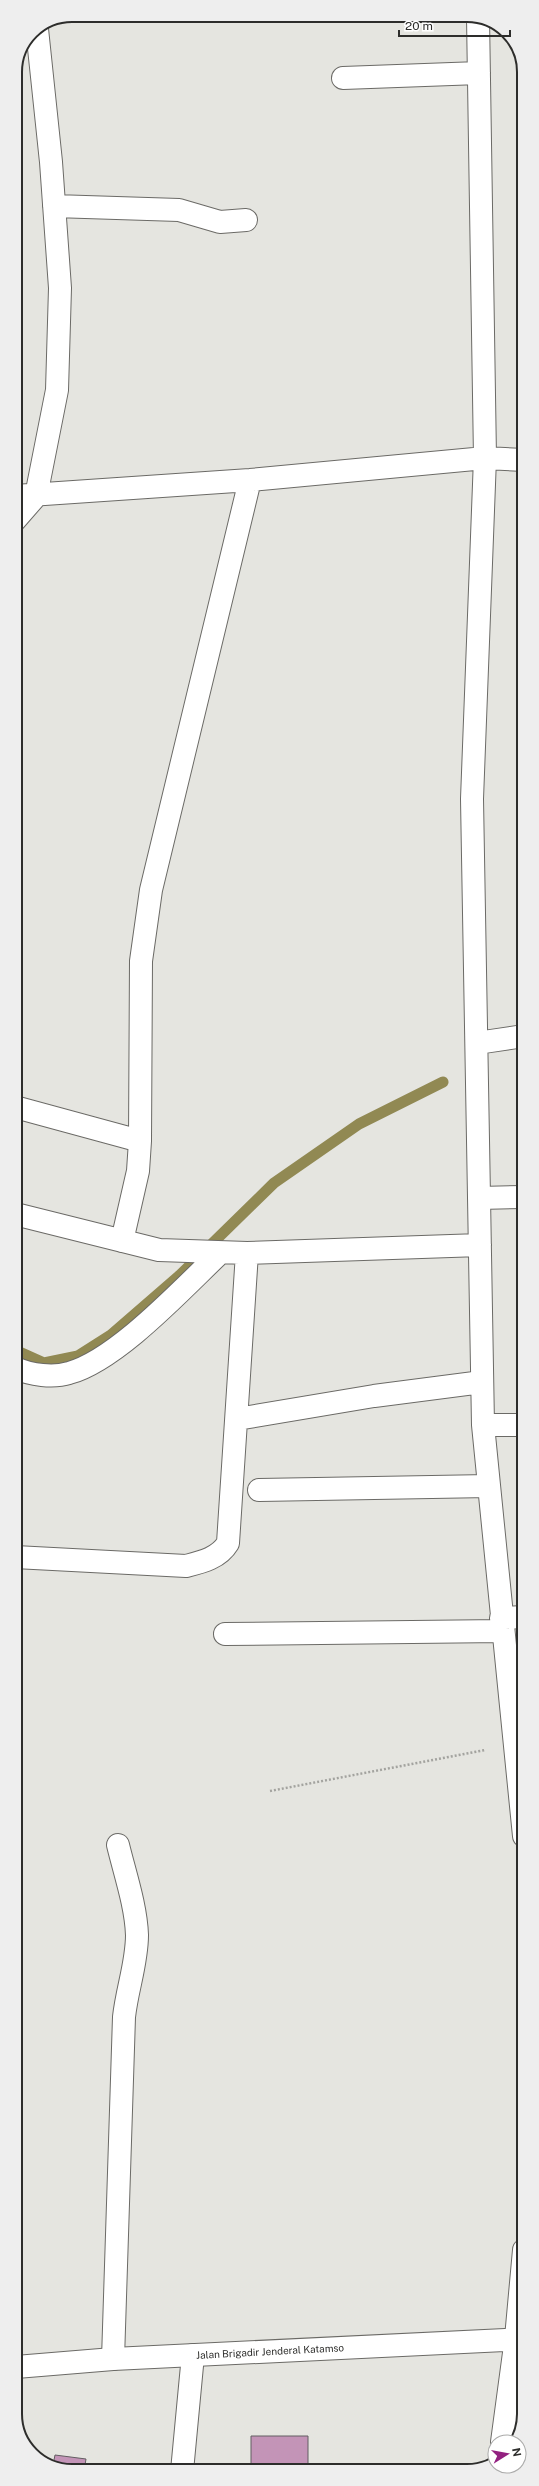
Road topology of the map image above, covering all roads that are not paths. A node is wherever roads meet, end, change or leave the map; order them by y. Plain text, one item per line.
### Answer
1 (478, 23) edge
2 (38, 35) edge
3 (479, 73) junction
4 (343, 78) dead end
5 (54, 206) junction
6 (246, 220) dead end
7 (485, 458) junction
8 (517, 460) edge
9 (250, 480) junction
10 (25, 496) edge
11 (517, 1037) edge
12 (477, 1043) junction
13 (22, 1109) edge
14 (140, 1141) junction
15 (517, 1197) edge
16 (480, 1198) junction
17 (22, 1216) edge
18 (122, 1241) junction
19 (480, 1245) junction
20 (218, 1253) junction
21 (247, 1253) junction
22 (22, 1371) edge
23 (482, 1382) junction
24 (237, 1419) junction
25 (483, 1425) junction
26 (517, 1425) edge
27 (488, 1486) junction
28 (259, 1490) dead end
29 (22, 1557) edge
30 (517, 1620) edge
31 (502, 1625) junction
32 (225, 1634) dead end
33 (517, 1768) edge
34 (118, 1845) dead end
35 (517, 2338) edge
36 (193, 2355) junction
37 (517, 2355) edge
38 (113, 2359) junction
39 (22, 2367) edge
40 (503, 2434) edge
41 (183, 2464) edge

1 - 3 street
2 - 5 street
3 - 4 street
3 - 7 street
5 - 6 street
5 - 10 street
7 - 8 street
7 - 9 street
7 - 12 street
9 - 10 street
9 - 14 street
11 - 12 street
12 - 16 street
13 - 14 street
14 - 18 street
15 - 16 street
16 - 19 street
17 - 18 street
18 - 20 street
19 - 21 street
19 - 23 street
20 - 21 street
20 - 22 street
21 - 24 street
23 - 24 street
23 - 25 street
24 - 29 street
25 - 26 street
25 - 27 street
27 - 28 street
27 - 31 street
30 - 31 street
31 - 32 street
31 - 33 street
34 - 38 street
35 - 36 street, Jalan Brigadir Jenderal Katamso
36 - 38 street, Jalan Brigadir Jenderal Katamso
36 - 41 street
37 - 40 street
38 - 39 street, Jalan Brigadir Jenderal Katamso

